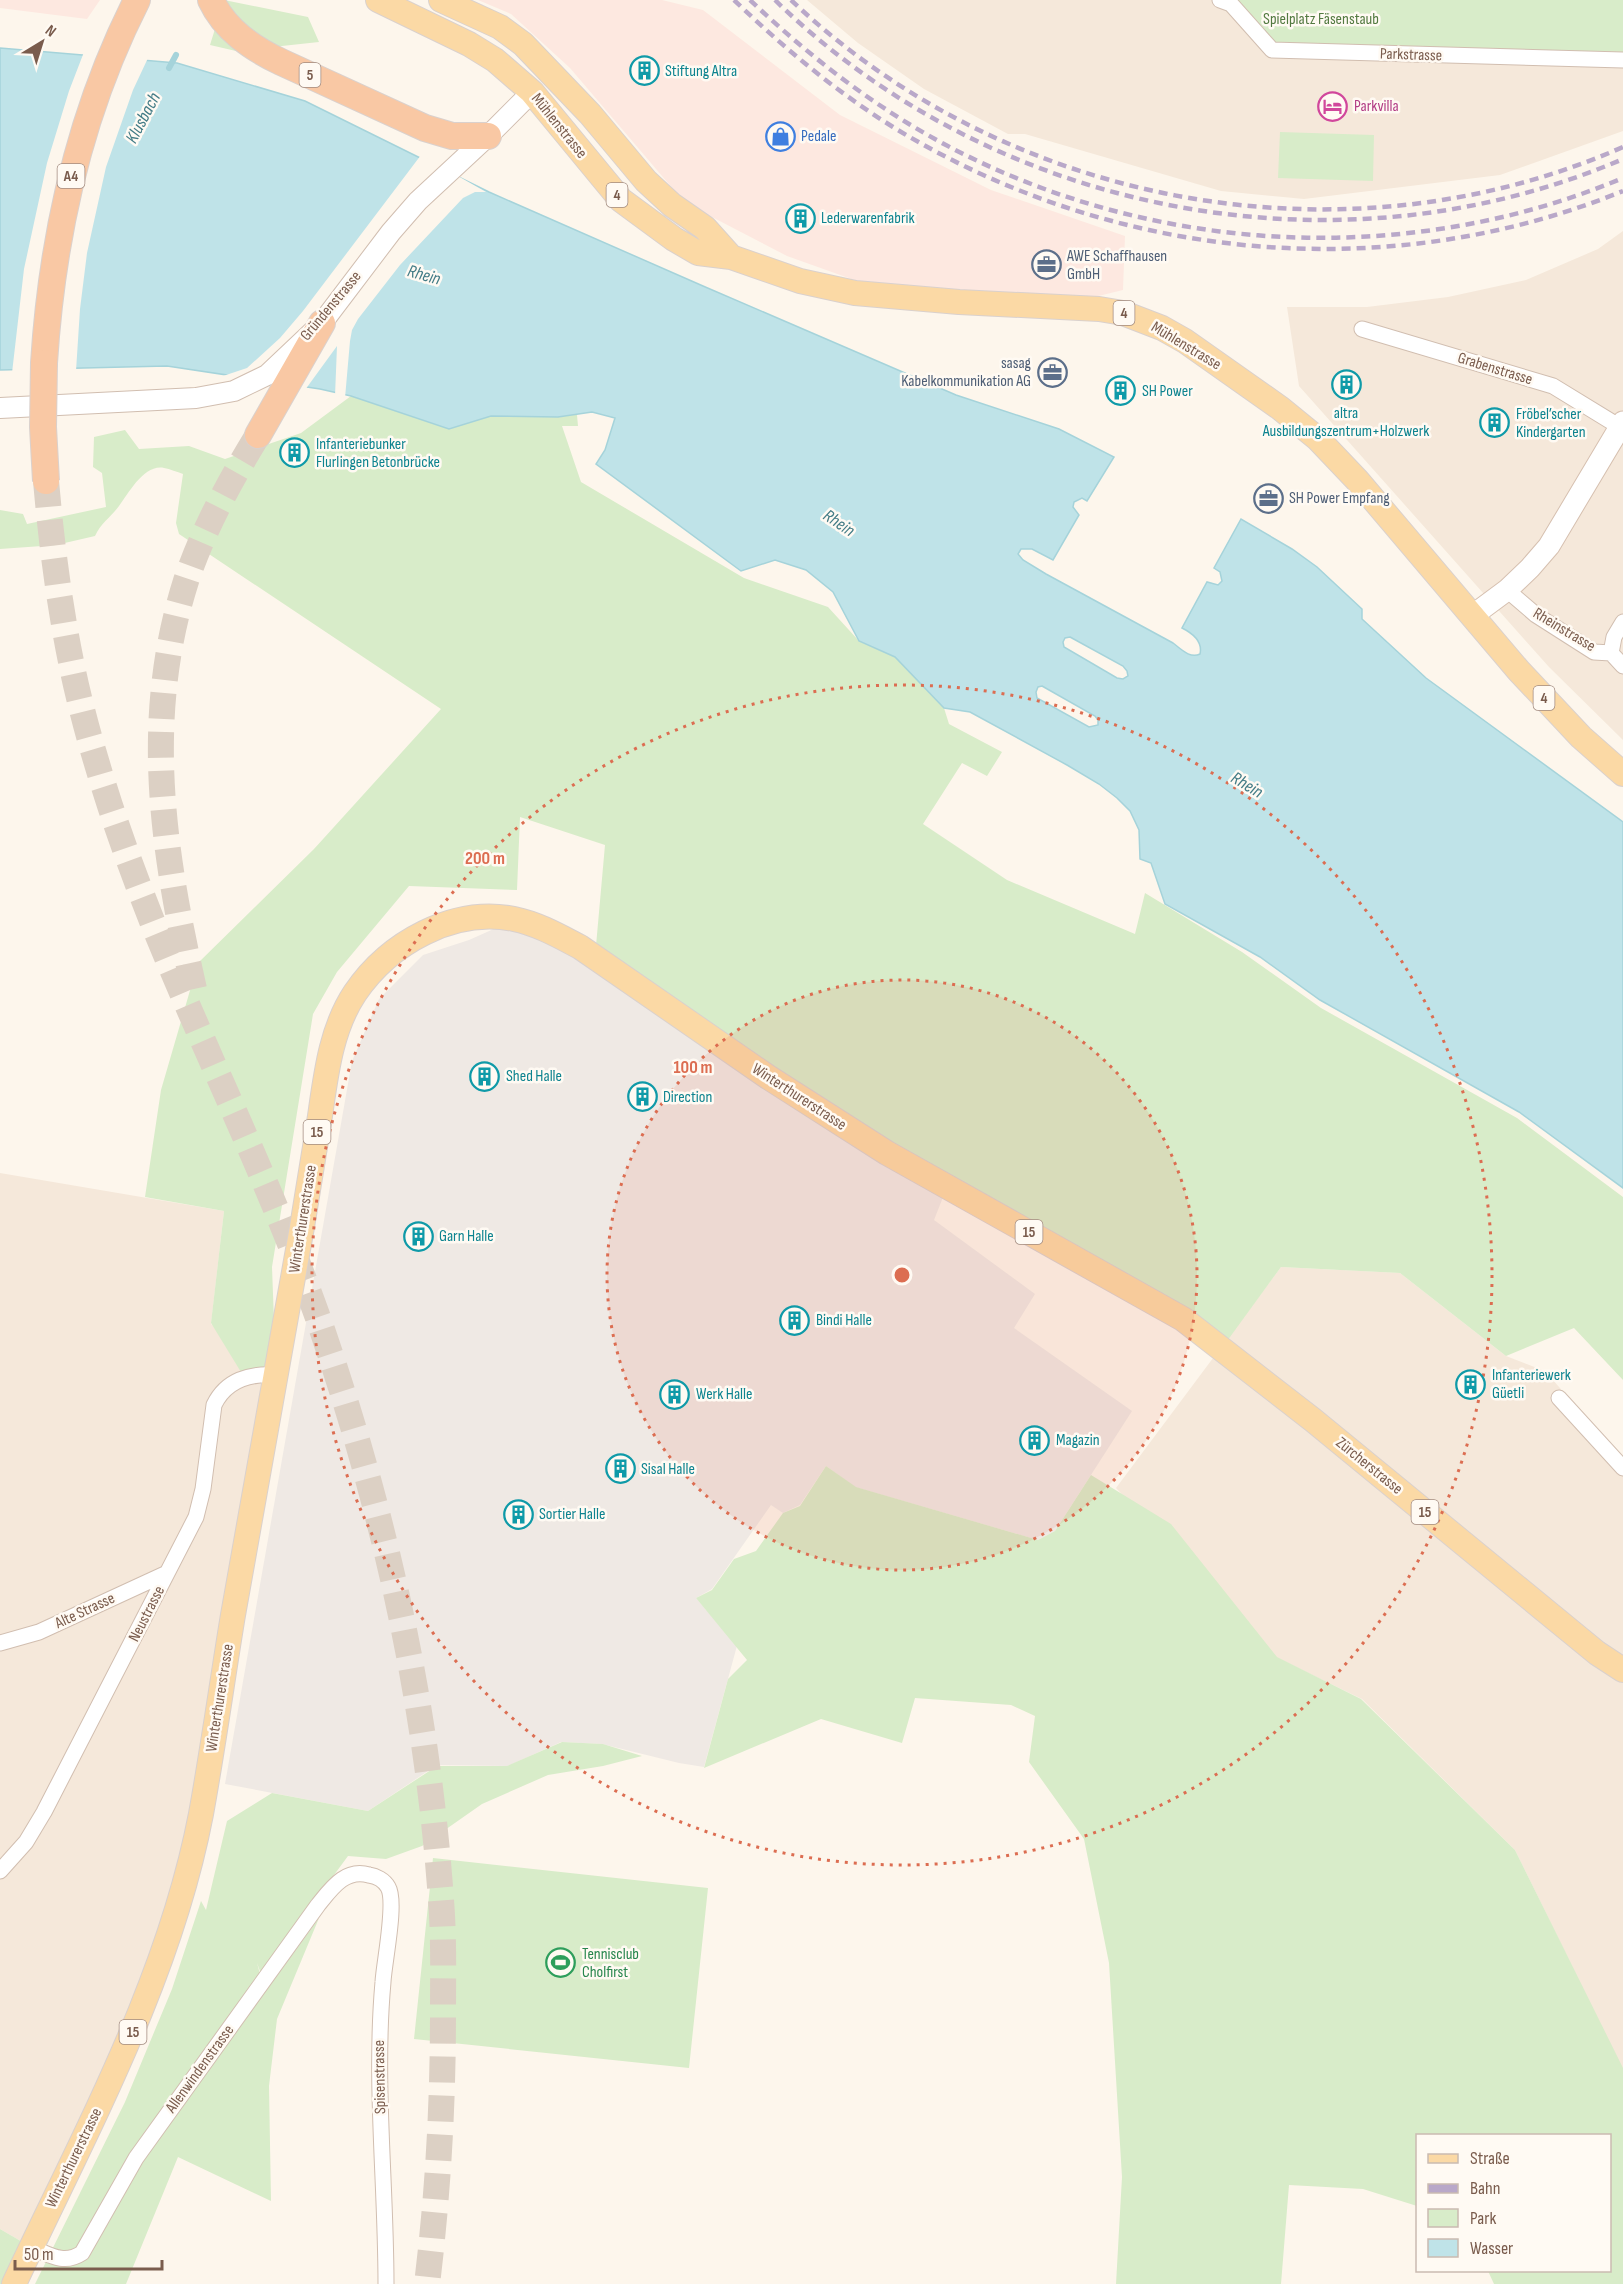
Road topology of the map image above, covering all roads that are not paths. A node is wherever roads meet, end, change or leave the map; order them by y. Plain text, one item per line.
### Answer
1 (137, 0) edge
2 (211, 0) edge
3 (378, 0) edge
4 (441, 0) edge
5 (1220, 0) edge
6 (1623, 60) edge
7 (552, 72) junction
8 (532, 92) junction
9 (488, 136) junction
10 (732, 257) junction
11 (322, 323) junction
12 (1362, 329) dead end
13 (0, 408) edge
14 (1622, 424) edge
15 (261, 431) tunnel mouth
16 (46, 481) tunnel mouth
17 (1507, 590) junction
18 (1472, 616) junction
19 (1623, 622) edge
20 (1611, 653) junction
21 (1623, 666) edge
22 (1623, 774) edge
23 (1227, 1352) joint
24 (276, 1376) junction
25 (1559, 1398) dead end
26 (1623, 1468) edge
27 (167, 1573) junction
28 (0, 1643) edge
29 (1623, 1670) edge
30 (0, 1871) edge
31 (377, 1876) joint
32 (31, 2247) junction
33 (14, 2284) edge
34 (386, 2284) edge

1 - 16 highway, A4, bridge
2 - 9 highway, 5
3 - 8 main road, Mühlenstrasse / 4
4 - 7 main road, Mühlenstrasse / 4
5 - 6 street, Parkstrasse
7 - 8 main road
7 - 10 main road, Mühlenstrasse / 4
8 - 9 street, Gründenstrasse
8 - 10 main road, Mühlenstrasse / 4
9 - 11 street, Gründenstrasse
10 - 18 main road, Mühlenstrasse / 4
11 - 13 street, Gründenstrasse
11 - 15 highway
12 - 14 street, Grabenstrasse
14 - 17 main road, Grabenstrasse
17 - 18 main road, Grabenstrasse
17 - 20 street, Rheinstrasse
18 - 22 main road, 4
19 - 20 street
20 - 21 street, Rheinstrasse
23 - 24 main road, Winterthurerstrasse / 15
23 - 29 main road, Zürcherstrasse / 15
24 - 27 street, Neustrasse
24 - 32 main road, Winterthurerstrasse / 15
25 - 26 street
27 - 28 street, Alte Strasse
27 - 30 street, Neustrasse
31 - 32 street, Allenwindenstrasse
31 - 34 street, Spisenstrasse
32 - 33 main road, Winterthurerstrasse / 15

